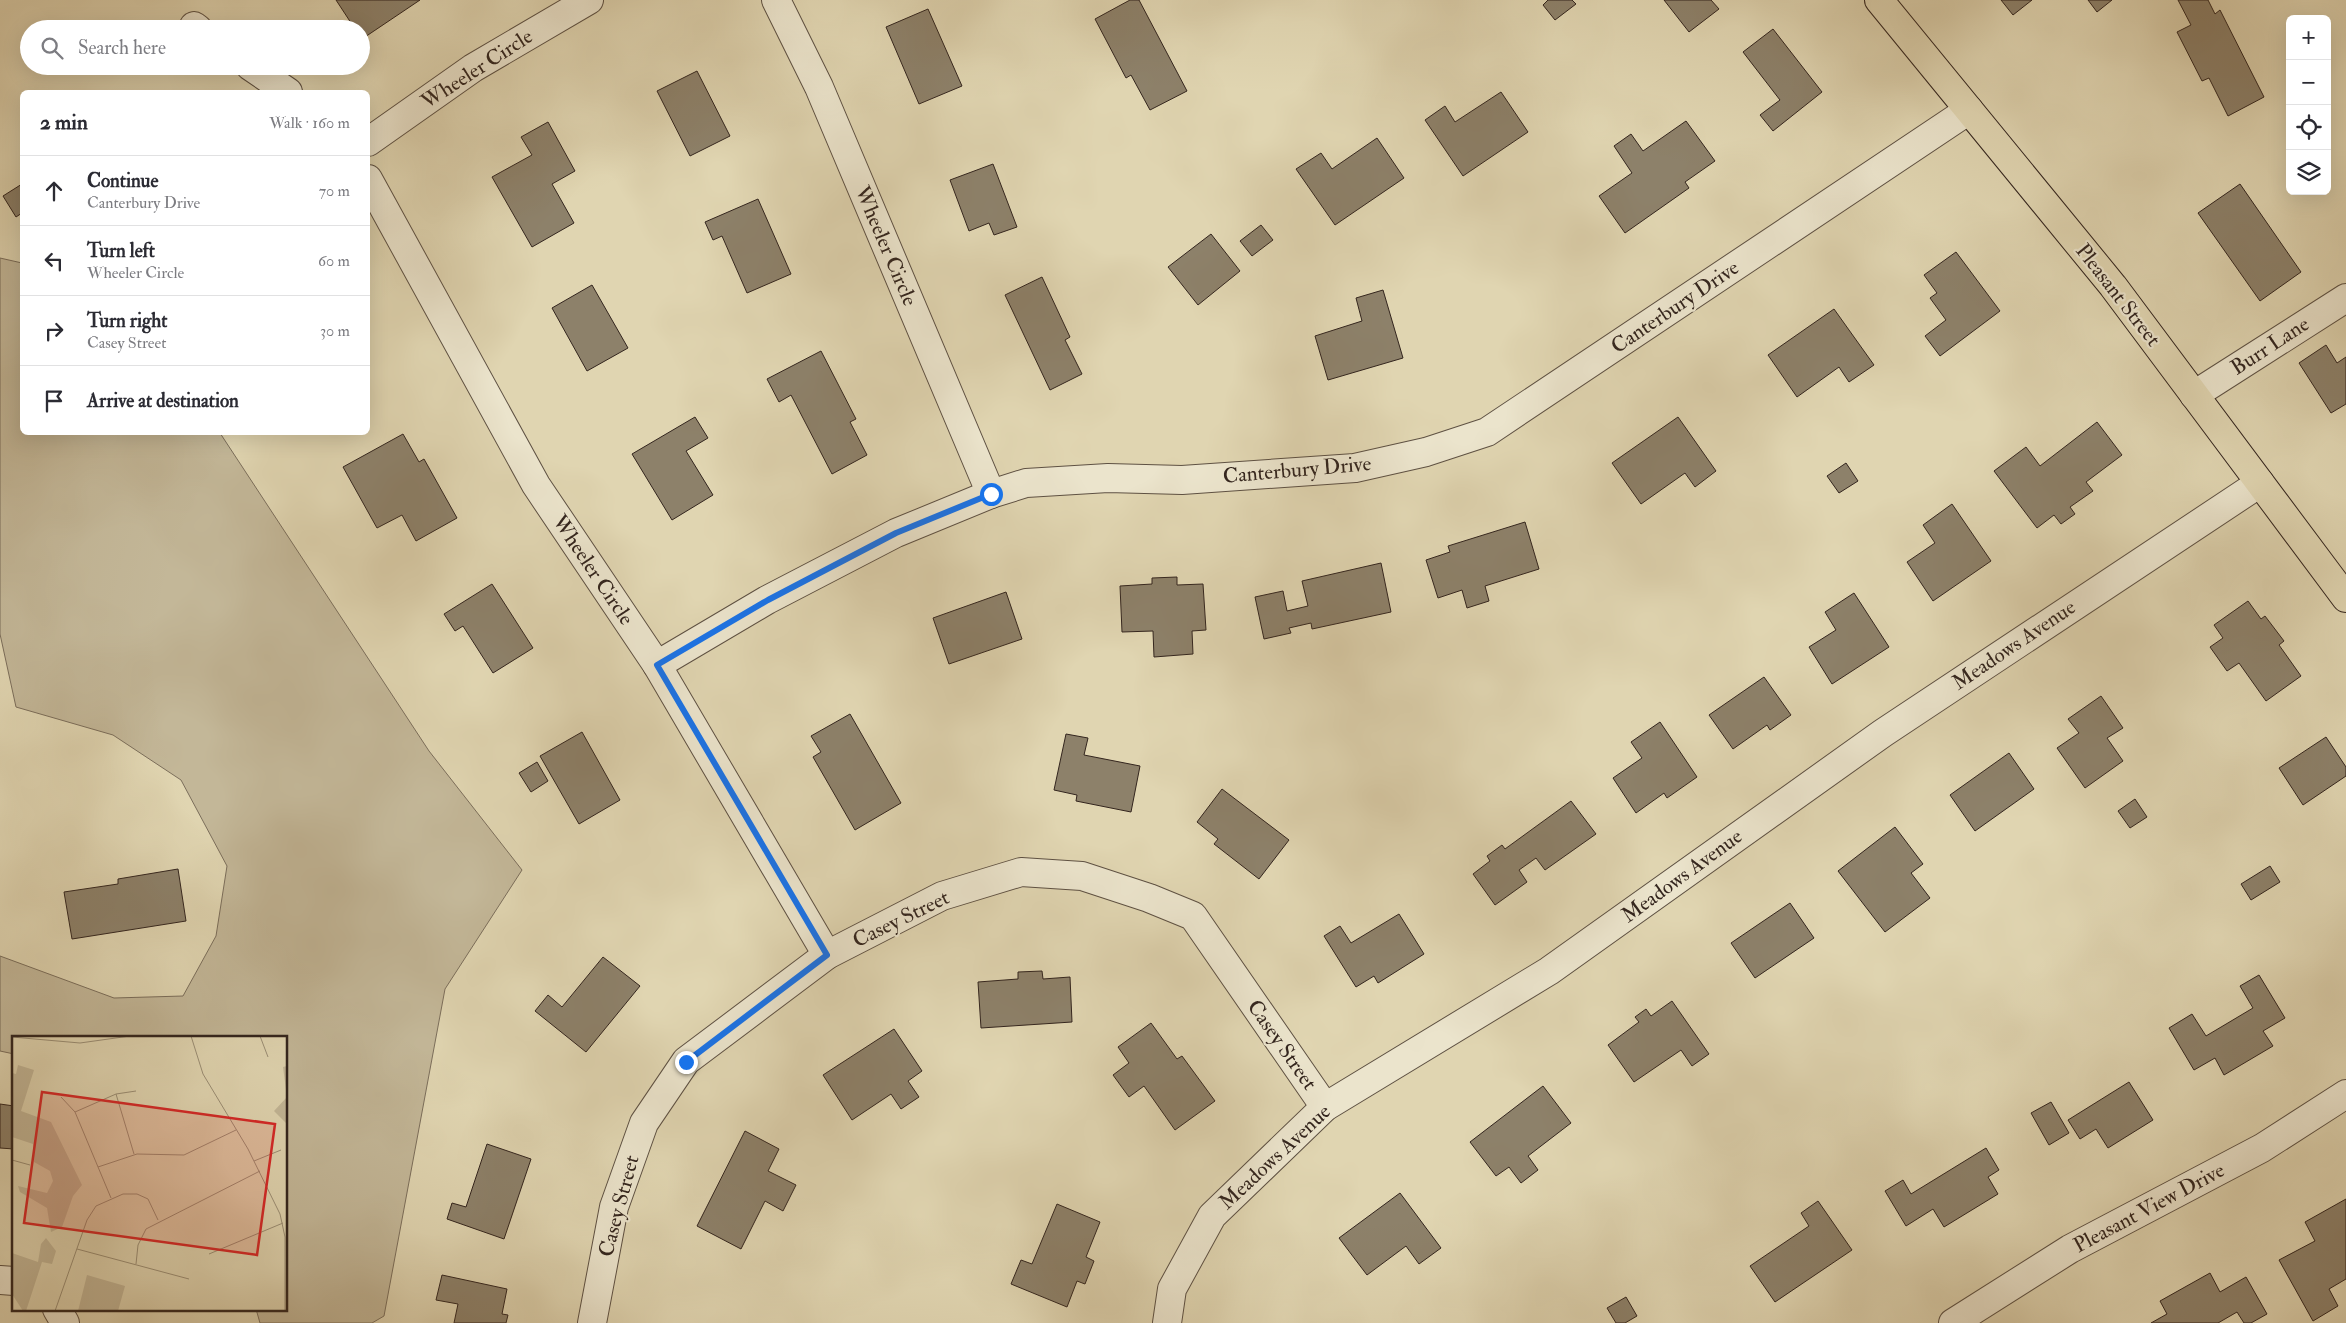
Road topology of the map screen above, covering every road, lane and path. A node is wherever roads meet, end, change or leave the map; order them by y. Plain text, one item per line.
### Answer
1 (589, 0) edge
2 (776, 0) edge
3 (1879, 0) edge
4 (263, 75) edge
5 (285, 90) edge
6 (1969, 110) junction
7 (370, 141) edge
8 (370, 183) edge
9 (2346, 298) edge
10 (2194, 395) junction
11 (2260, 483) junction
12 (991, 494) junction
13 (2346, 598) edge
14 (657, 665) junction
15 (827, 955) junction
16 (2346, 1094) edge
17 (1325, 1107) junction
18 (58, 1310) edge
19 (65, 1323) edge
20 (592, 1323) edge
21 (1167, 1323) edge
22 (1953, 1323) edge

1 - 7 street, Wheeler Circle
2 - 12 street, Wheeler Circle
3 - 6 main road, Pleasant Street
4 - 5 street
6 - 10 main road, Pleasant Street
6 - 12 street, Canterbury Drive
8 - 14 street, Wheeler Circle
9 - 10 street, Burr Lane
10 - 11 main road, Pleasant Street
11 - 13 main road, Pleasant Street
11 - 17 street, Meadows Avenue
12 - 14 street, Canterbury Drive
14 - 15 street, Wheeler Circle
15 - 17 street, Casey Street
15 - 20 street, Casey Street
16 - 22 street, Pleasant View Drive
17 - 21 street, Meadows Avenue
18 - 19 street

